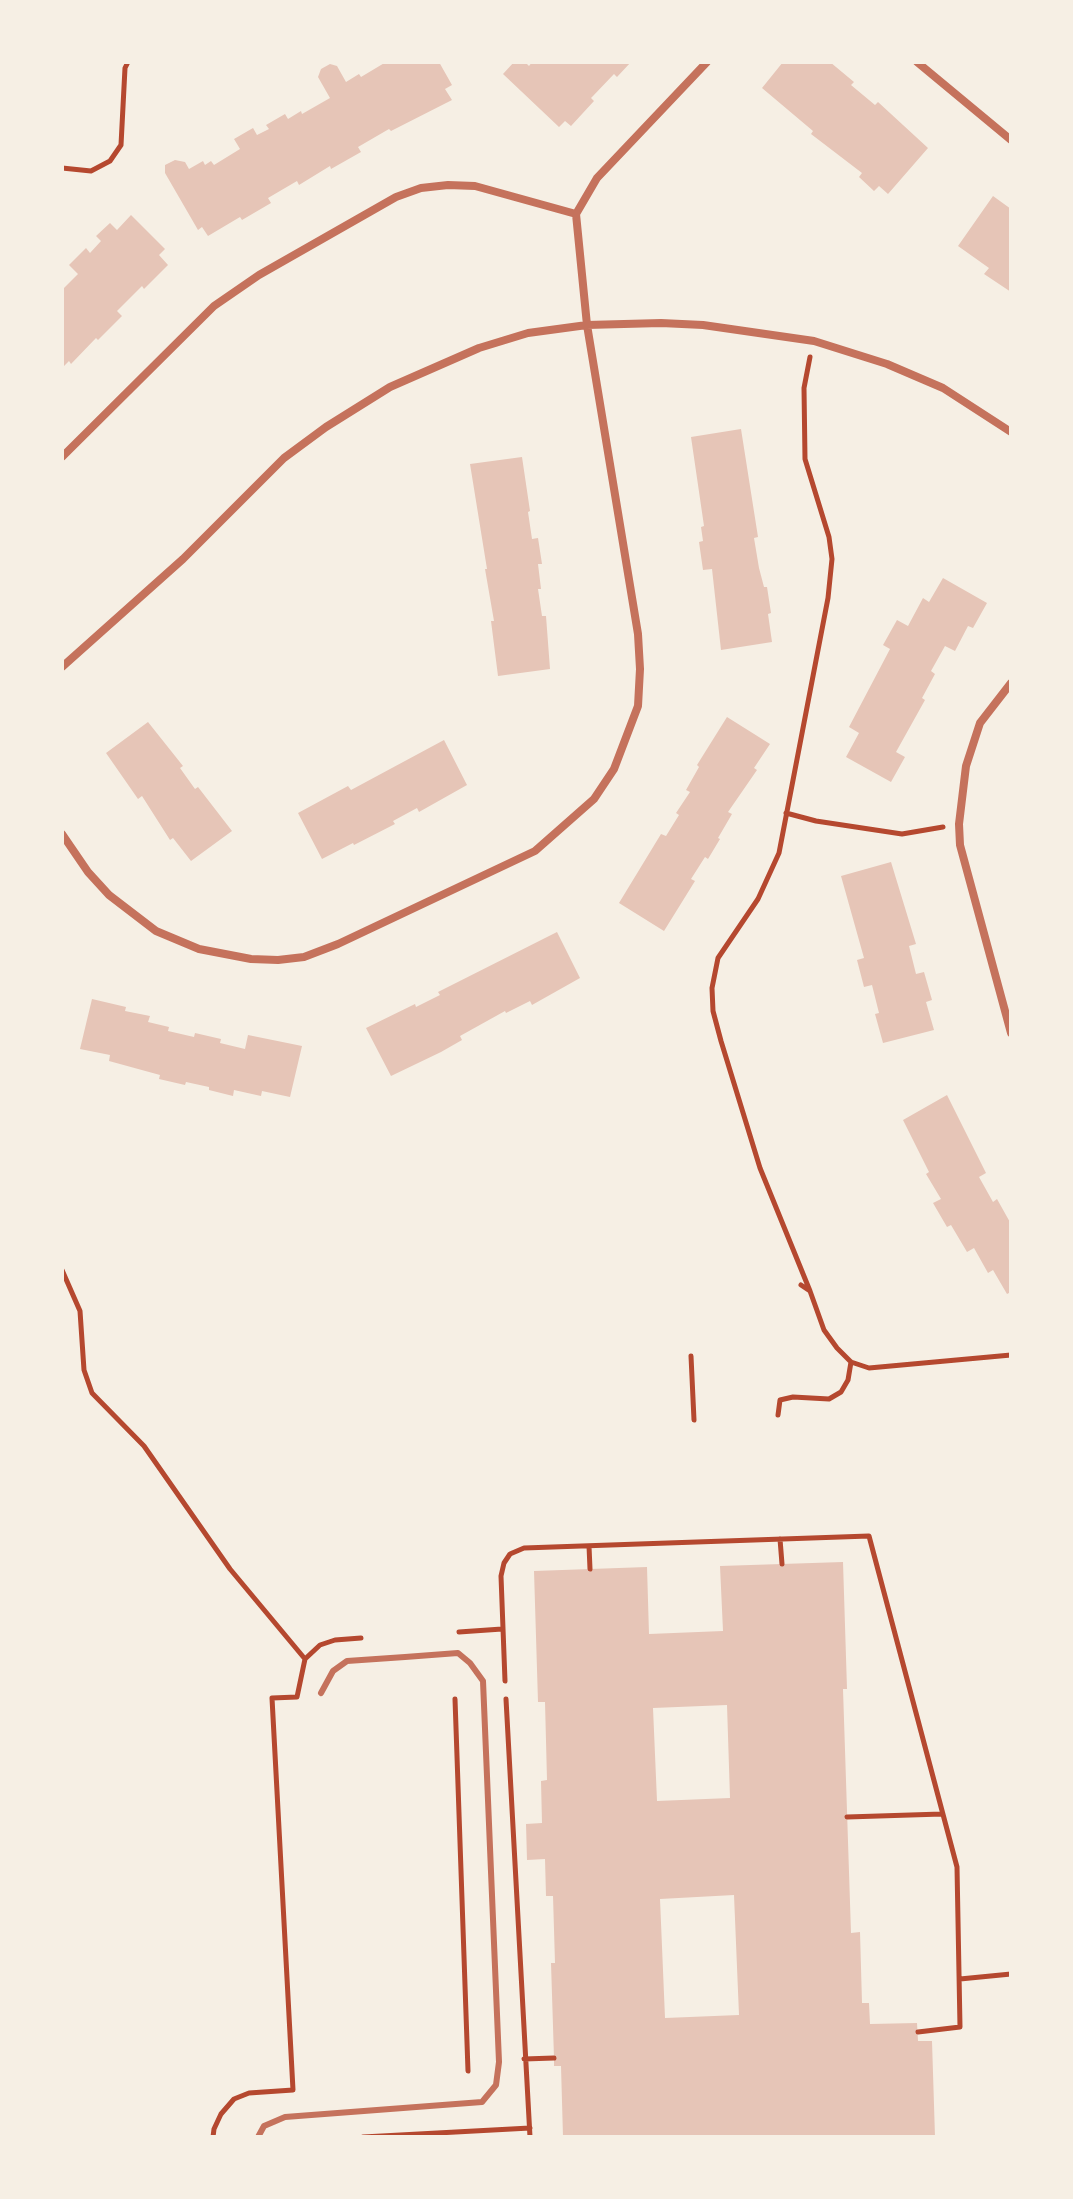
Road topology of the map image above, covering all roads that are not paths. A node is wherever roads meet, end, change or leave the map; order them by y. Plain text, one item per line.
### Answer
1 (707, 62) edge
2 (917, 62) edge
3 (1011, 140) edge
4 (576, 214) junction
5 (587, 325) junction
6 (1011, 432) edge
7 (62, 457) edge
8 (62, 667) edge
9 (1011, 683) edge
10 (62, 834) edge
11 (1011, 1033) edge
12 (321, 1693) dead end
13 (258, 2137) edge

1 - 4 street
2 - 3 street
4 - 5 street
4 - 7 street
5 - 6 street
5 - 8 street
5 - 10 street
9 - 11 street
12 - 13 lane

